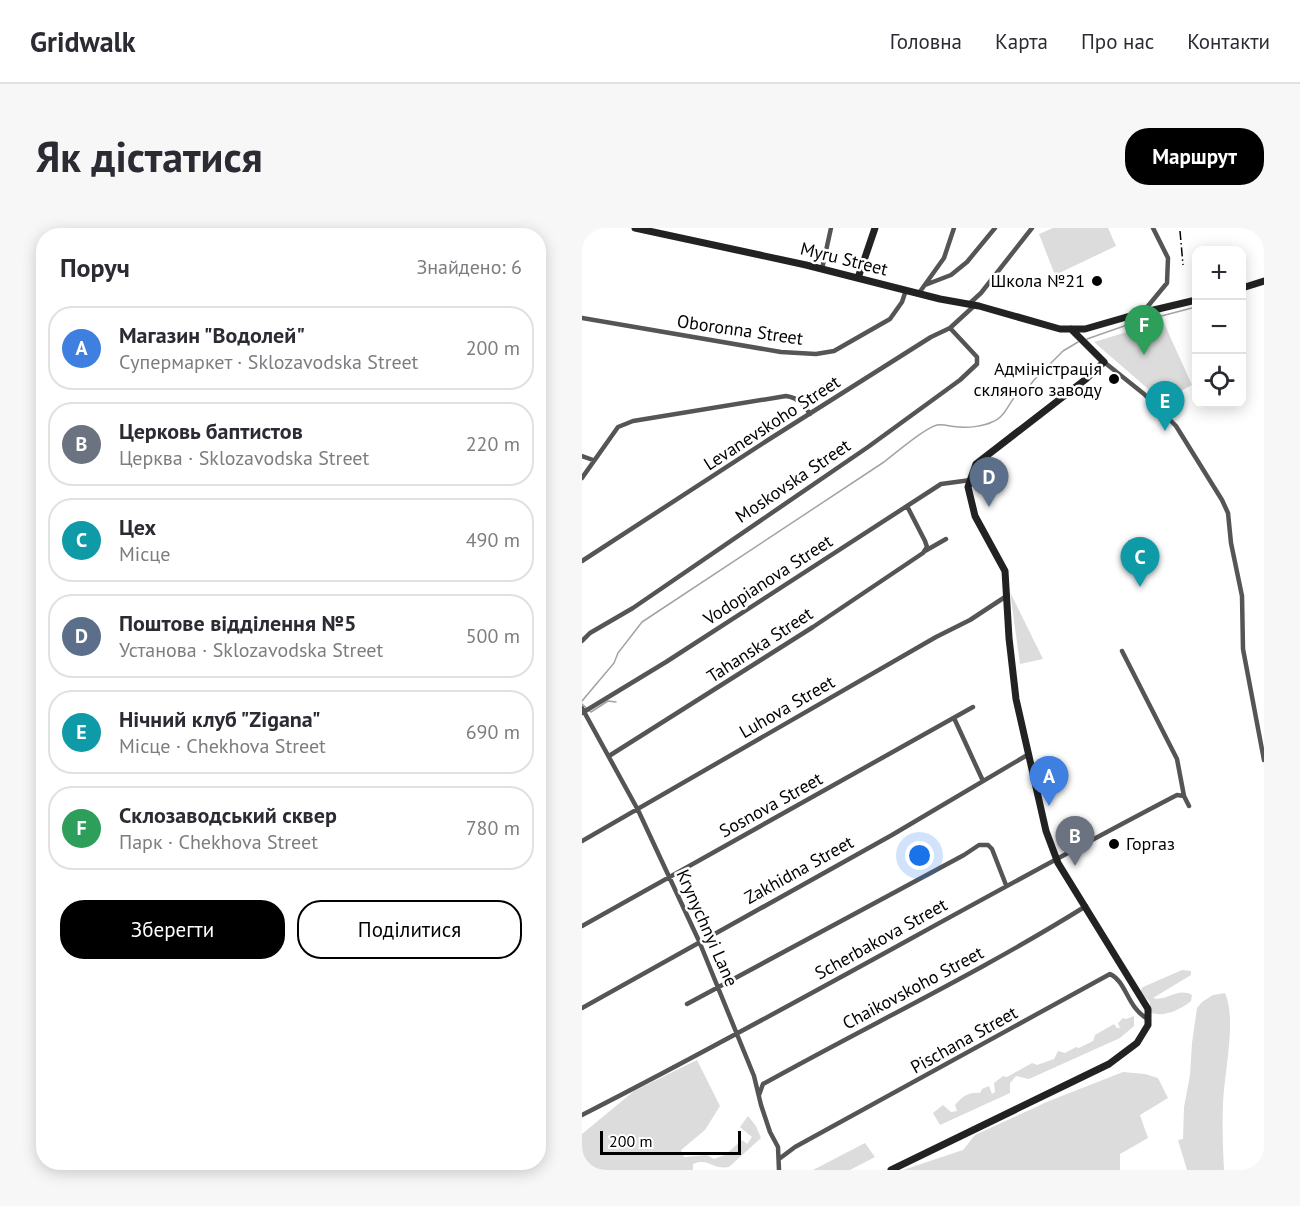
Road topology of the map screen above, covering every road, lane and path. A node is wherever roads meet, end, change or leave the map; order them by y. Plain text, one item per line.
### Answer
1 (635, 228) edge
2 (831, 228) edge
3 (875, 228) edge
4 (954, 228) edge
5 (995, 228) edge
6 (1032, 228) edge
7 (1153, 228) edge
8 (822, 269) junction
9 (858, 278) junction
10 (1264, 281) edge
11 (925, 285) junction
12 (1246, 287) edge
13 (906, 290) junction
14 (918, 293) junction
15 (1192, 302) edge
16 (972, 305) junction
17 (1143, 313) junction
18 (582, 318) edge
19 (950, 327) junction
20 (1071, 329) junction
21 (1104, 362) junction
22 (810, 414) junction
23 (582, 456) edge
24 (593, 460) junction
25 (582, 478) edge
26 (971, 480) junction
27 (907, 506) junction
28 (946, 539) dead end
29 (922, 553) junction
30 (582, 561) edge
31 (1005, 597) junction
32 (582, 641) edge
33 (1122, 651) dead end
34 (973, 707) dead end
35 (583, 711) edge
36 (954, 718) junction
37 (1029, 754) junction
38 (609, 756) junction
39 (1264, 760) edge
40 (983, 782) junction
41 (1184, 796) junction
42 (1189, 806) dead end
43 (638, 810) junction
44 (582, 841) edge
45 (1056, 858) junction
46 (669, 878) junction
47 (1006, 885) junction
48 (1086, 906) junction
49 (582, 926) edge
50 (699, 941) junction
51 (719, 987) junction
52 (687, 1004) dead end
53 (582, 1008) edge
54 (1148, 1022) junction
55 (737, 1033) junction
56 (754, 1076) junction
57 (763, 1084) junction
58 (759, 1098) junction
59 (582, 1115) edge
60 (778, 1147) junction
61 (789, 1152) junction
62 (779, 1159) junction
63 (779, 1170) edge
64 (891, 1170) edge

1 - 8 street, Myru Street
2 - 8 street
3 - 9 street
4 - 11 street
5 - 11 street
6 - 16 street, Levanevskoho Street
7 - 17 street
8 - 9 street, Myru Street
9 - 13 street, Myru Street
10 - 12 street
11 - 14 street
13 - 14 street, Myru Street
13 - 18 street, Oboronna Street
14 - 16 street, Myru Street
15 - 17 street, Myru Street
16 - 19 street, Levanevskoho Street
16 - 20 street, Myru Street
17 - 20 street, Myru Street
19 - 22 street, Levanevskoho Street
19 - 32 street, Moskovska Street
20 - 21 street
21 - 26 street
21 - 39 street
22 - 24 street
22 - 30 street, Levanevskoho Street
23 - 24 street
24 - 25 street
26 - 27 street, Vodopianova Street
26 - 31 street
27 - 29 street
27 - 35 street, Vodopianova Street
28 - 29 street, Tahanska Street
29 - 38 street, Tahanska Street
31 - 37 street
31 - 43 street, Luhova Street
33 - 41 street
34 - 36 street, Sosnova Street
35 - 38 street, Krynychnyi Lane
36 - 40 street
36 - 46 street, Sosnova Street
37 - 40 street, Zakhidna Street
37 - 45 street
38 - 43 street, Krynychnyi Lane
40 - 50 street, Zakhidna Street
41 - 42 street
41 - 45 street, Scherbakova Street
43 - 44 street, Luhova Street
43 - 46 street, Krynychnyi Lane
45 - 47 street, Scherbakova Street
45 - 48 street
46 - 49 street, Sosnova Street
46 - 50 street, Krynychnyi Lane
47 - 51 street
47 - 55 street, Scherbakova Street
48 - 54 street
48 - 57 street, Chaikovskoho Street
50 - 51 street, Krynychnyi Lane
50 - 53 street, Zakhidna Street
51 - 52 street
51 - 55 street, Krynychnyi Lane
54 - 61 street, Pischana Street
54 - 64 street
55 - 56 street, Krynychnyi Lane
55 - 59 street, Scherbakova Street
56 - 57 street
56 - 58 street, Krynychnyi Lane
57 - 58 street
58 - 60 street, Krynychnyi Lane
60 - 61 street
60 - 62 street, Krynychnyi Lane
61 - 62 street, Pischana Street
62 - 63 street, Krynychnyi Lane

